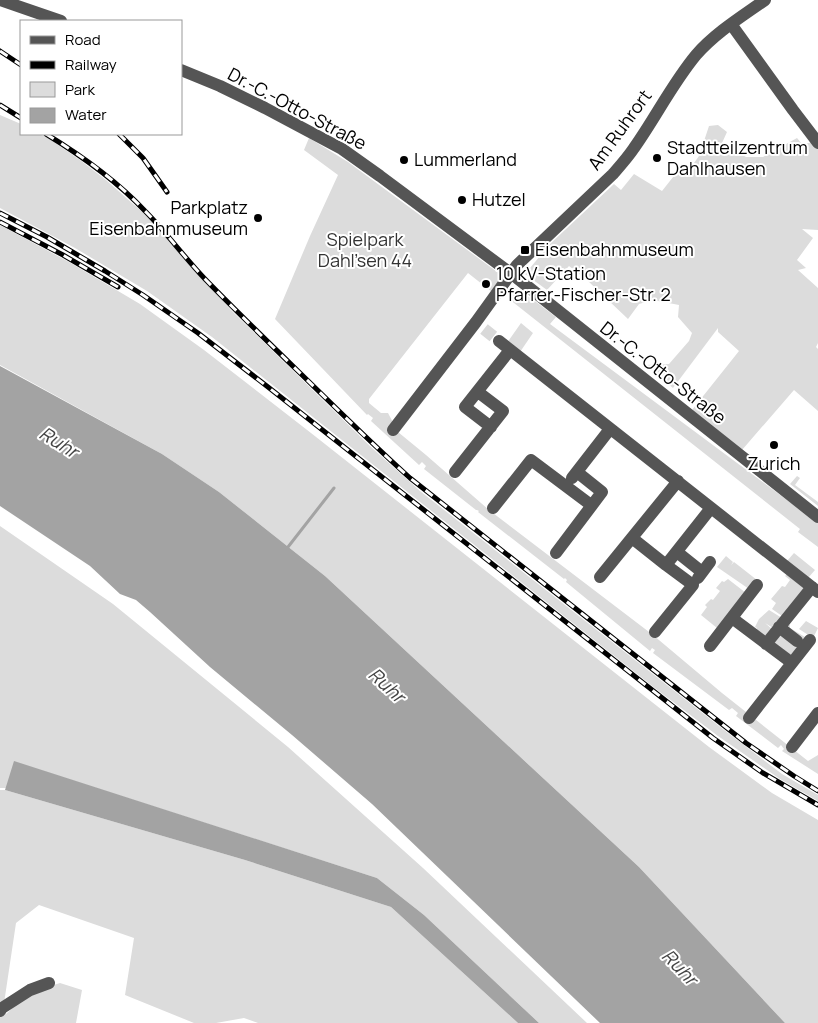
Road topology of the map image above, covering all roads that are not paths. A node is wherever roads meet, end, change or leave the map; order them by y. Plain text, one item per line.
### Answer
1 (0, 0) edge
2 (765, 0) edge
3 (58, 20) edge
4 (731, 24) junction
5 (182, 70) edge
6 (818, 143) edge
7 (511, 274) junction
8 (499, 341) tunnel mouth
9 (510, 350) junction
10 (478, 392) junction
11 (491, 427) junction
12 (610, 429) junction
13 (393, 430) dead end
14 (456, 472) dead end
15 (577, 472) junction
16 (678, 481) junction
17 (566, 486) junction
18 (592, 505) junction
19 (493, 508) dead end
20 (711, 508) junction
21 (818, 517) edge
22 (632, 538) junction
23 (677, 552) junction
24 (556, 553) dead end
25 (666, 565) junction
26 (600, 577) dead end
27 (693, 584) junction
28 (757, 585) dead end
29 (815, 590) edge
30 (732, 618) junction
31 (779, 627) junction
32 (655, 632) dead end
33 (766, 644) junction
34 (710, 646) dead end
35 (792, 663) junction
36 (818, 713) edge
37 (749, 718) dead end
38 (792, 747) dead end
39 (49, 982) dead end
40 (0, 1011) edge

1 - 3 street
2 - 4 street, Am Ruhrort
4 - 6 street
4 - 7 street, Am Ruhrort
5 - 7 street, Dr.-C.-Otto-Straße
7 - 13 street, Am Ruhrort
7 - 21 street, Dr.-C.-Otto-Straße
8 - 9 street
9 - 10 street
9 - 12 street
10 - 11 street
10 - 11 street
11 - 14 street
12 - 15 street
12 - 16 street
15 - 17 street
15 - 18 street
16 - 20 street
16 - 22 street
17 - 18 street
17 - 19 street
18 - 24 street
20 - 23 street
20 - 29 street
22 - 25 street
22 - 26 street
23 - 25 street
23 - 27 street
25 - 27 street
27 - 32 street
28 - 30 street
29 - 31 street
30 - 33 street
30 - 34 street
31 - 33 street
31 - 35 street
33 - 35 street
35 - 37 street
36 - 38 street
39 - 40 street

